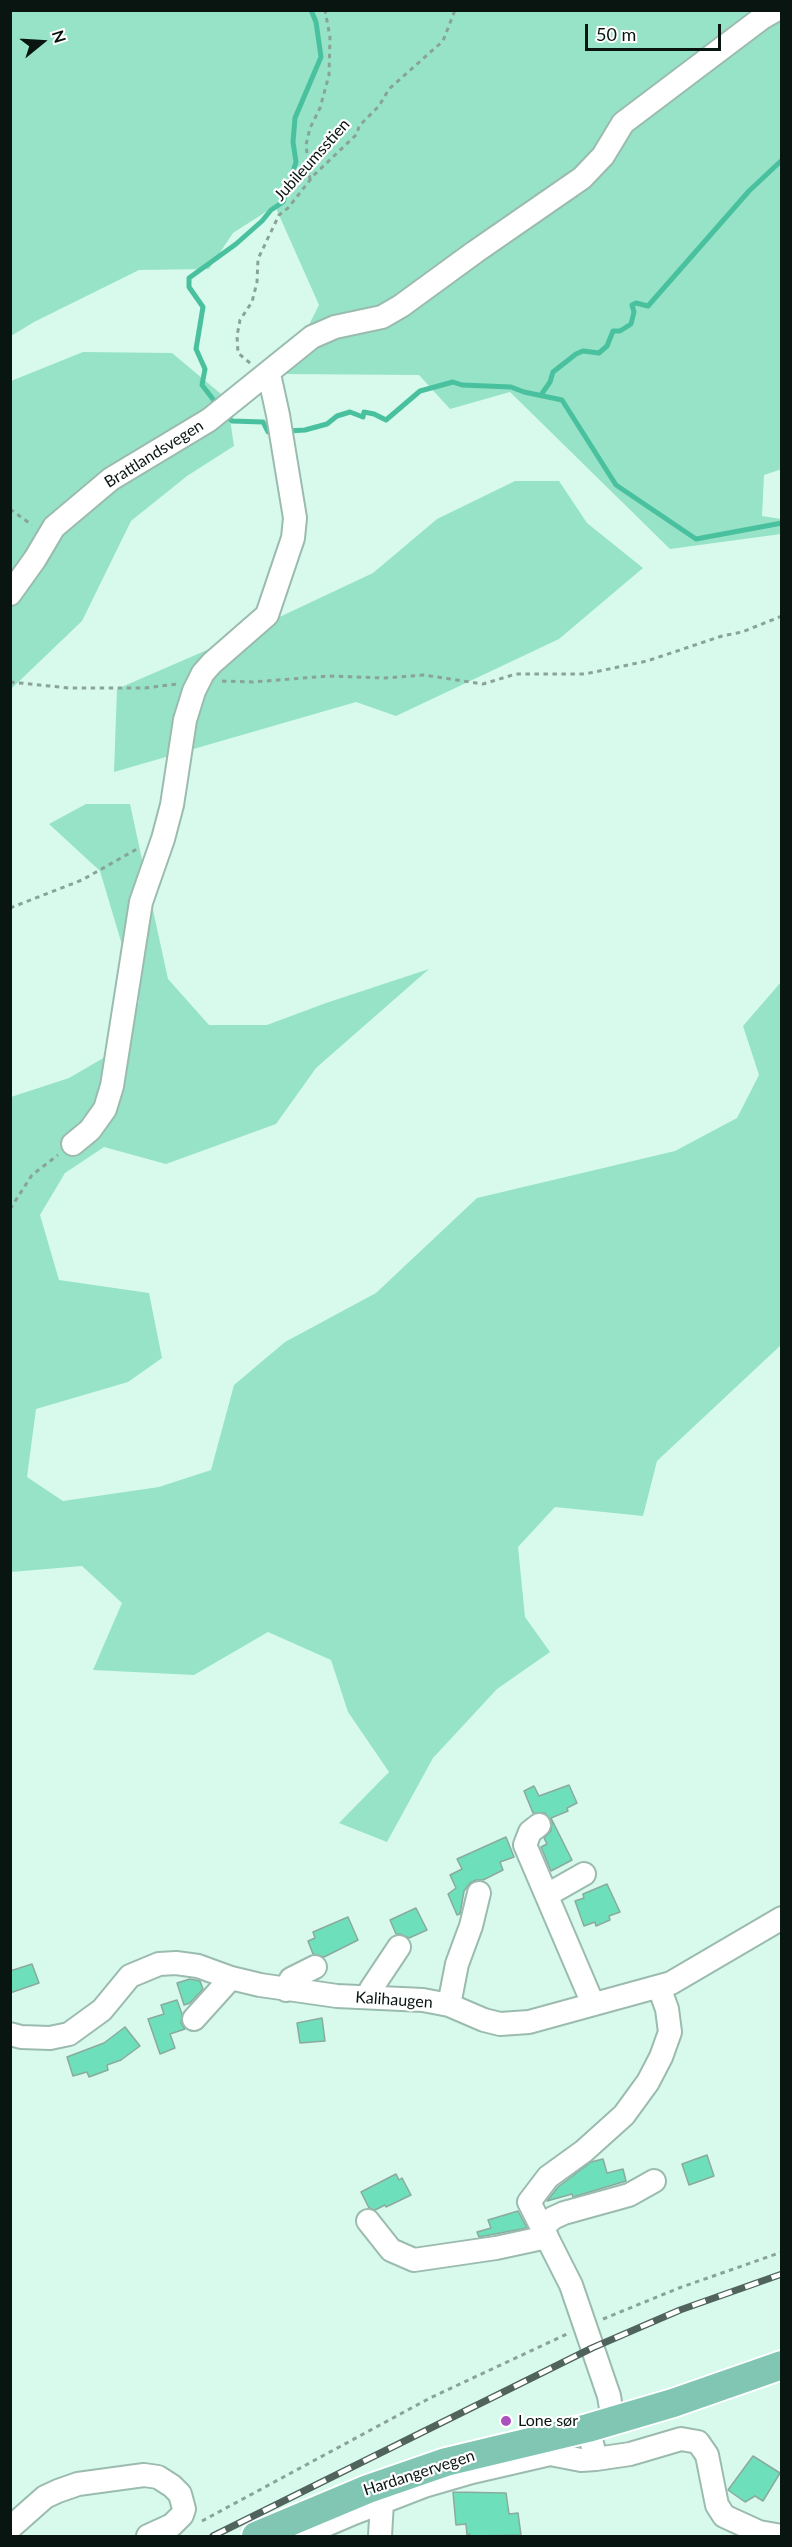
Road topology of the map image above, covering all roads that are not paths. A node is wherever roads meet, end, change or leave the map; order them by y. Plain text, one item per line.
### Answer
1 (776, 10) edge
2 (265, 376) junction
3 (10, 594) edge
4 (73, 1144) road end
5 (538, 1825) dead end
6 (584, 1874) dead end
7 (479, 1893) dead end
8 (547, 1895) junction
9 (782, 1918) edge
10 (399, 1947) dead end
11 (315, 1967) dead end
12 (231, 1978) junction
13 (659, 1987) junction
14 (286, 1990) junction
15 (369, 1997) junction
16 (593, 2004) junction
17 (449, 2005) junction
18 (194, 2019) dead end
19 (10, 2034) edge
20 (654, 2181) dead end
21 (368, 2221) dead end
22 (543, 2230) junction
23 (782, 2366) edge
24 (601, 2425) junction
25 (596, 2459) junction
26 (382, 2502) junction
27 (10, 2528) edge
28 (148, 2536) edge
29 (256, 2536) edge
30 (305, 2536) edge
31 (380, 2536) edge
32 (782, 2536) edge

1 - 2 street, Brattlandsvegen
2 - 3 street, Brattlandsvegen
2 - 4 street
5 - 8 street
6 - 8 street
7 - 17 street
8 - 16 street
9 - 13 street, Kalihaugen
10 - 15 street
11 - 14 street
12 - 14 street, Kalihaugen
12 - 18 street
12 - 19 street, Kalihaugen
13 - 16 street, Kalihaugen
13 - 22 street
14 - 15 street, Kalihaugen
15 - 17 street, Kalihaugen
16 - 17 street, Kalihaugen
20 - 22 street
21 - 22 street
22 - 24 street
23 - 24 main road, Hardangervegen
24 - 25 street
24 - 29 main road, Hardangervegen
25 - 26 street, Hardangervegen
25 - 32 street, Hardangervegen
26 - 30 street, Hardangervegen
26 - 31 street
27 - 28 street

